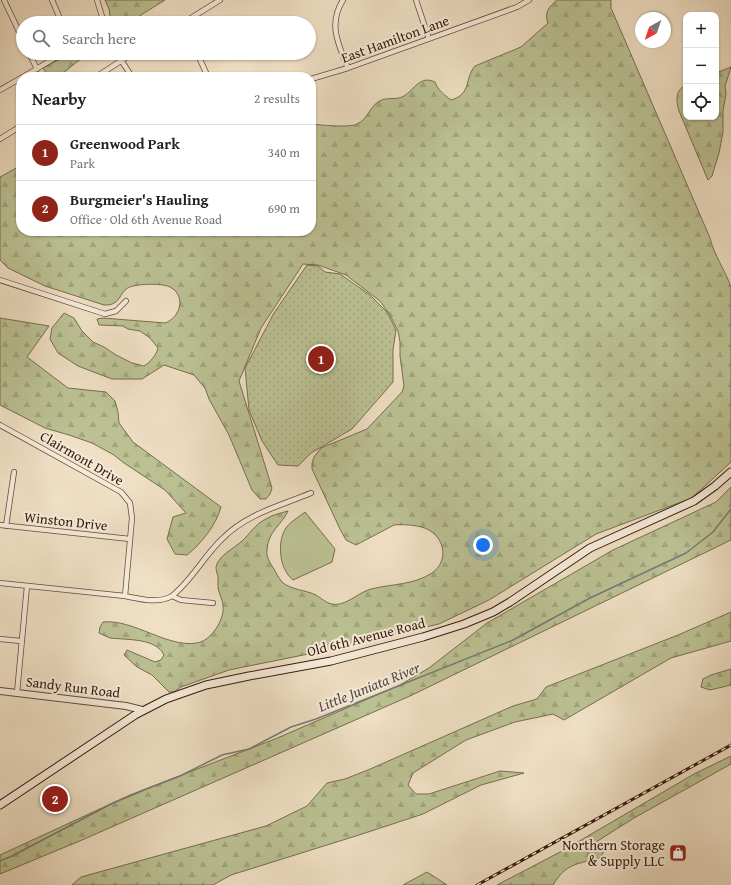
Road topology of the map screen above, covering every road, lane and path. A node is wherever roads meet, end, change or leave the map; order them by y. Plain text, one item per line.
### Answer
1 (4, 0) edge
2 (52, 0) edge
3 (97, 0) edge
4 (220, 0) edge
5 (343, 0) edge
6 (416, 0) edge
7 (529, 0) edge
8 (59, 16) edge
9 (102, 16) edge
10 (194, 16) edge
11 (16, 25) edge
12 (429, 39) junction
13 (32, 60) edge
14 (52, 60) edge
15 (121, 60) joint
16 (200, 60) edge
17 (348, 68) junction
18 (37, 69) junction
19 (32, 72) edge
20 (103, 72) edge
21 (129, 72) edge
22 (206, 72) edge
23 (316, 78) edge
24 (16, 81) edge
25 (0, 90) edge
26 (16, 129) edge
27 (0, 139) edge
28 (0, 280) edge
29 (126, 301) dead end
30 (0, 425) edge
31 (14, 472) dead end
32 (731, 472) edge
33 (311, 493) dead end
34 (0, 525) edge
35 (6, 526) junction
36 (130, 539) junction
37 (0, 583) edge
38 (27, 586) junction
39 (125, 596) junction
40 (172, 596) junction
41 (213, 603) dead end
42 (0, 639) edge
43 (21, 641) junction
44 (0, 691) edge
45 (17, 692) junction
46 (142, 710) junction
47 (0, 805) edge

1 - 11 street
2 - 8 street
3 - 9 street
4 - 10 street
5 - 17 street
6 - 12 street
7 - 12 street, East Hamilton Lane
12 - 17 street, East Hamilton Lane
13 - 18 street
14 - 18 street
15 - 20 street
15 - 21 street
16 - 22 street
17 - 23 street, East Hamilton Lane
18 - 19 street
24 - 25 street
26 - 27 street
28 - 29 street
30 - 36 street, Clairmont Drive
31 - 35 street
32 - 46 main road, Old 6th Avenue Road
33 - 40 street
34 - 35 street, Winston Drive
35 - 36 street, Winston Drive
36 - 39 street, Clairmont Drive
37 - 38 street
38 - 39 street
38 - 43 street
39 - 40 street
40 - 41 street
42 - 43 street
43 - 45 street
44 - 45 street, Sandy Run Road
45 - 46 street, Sandy Run Road
46 - 47 main road, Old 6th Avenue Road

